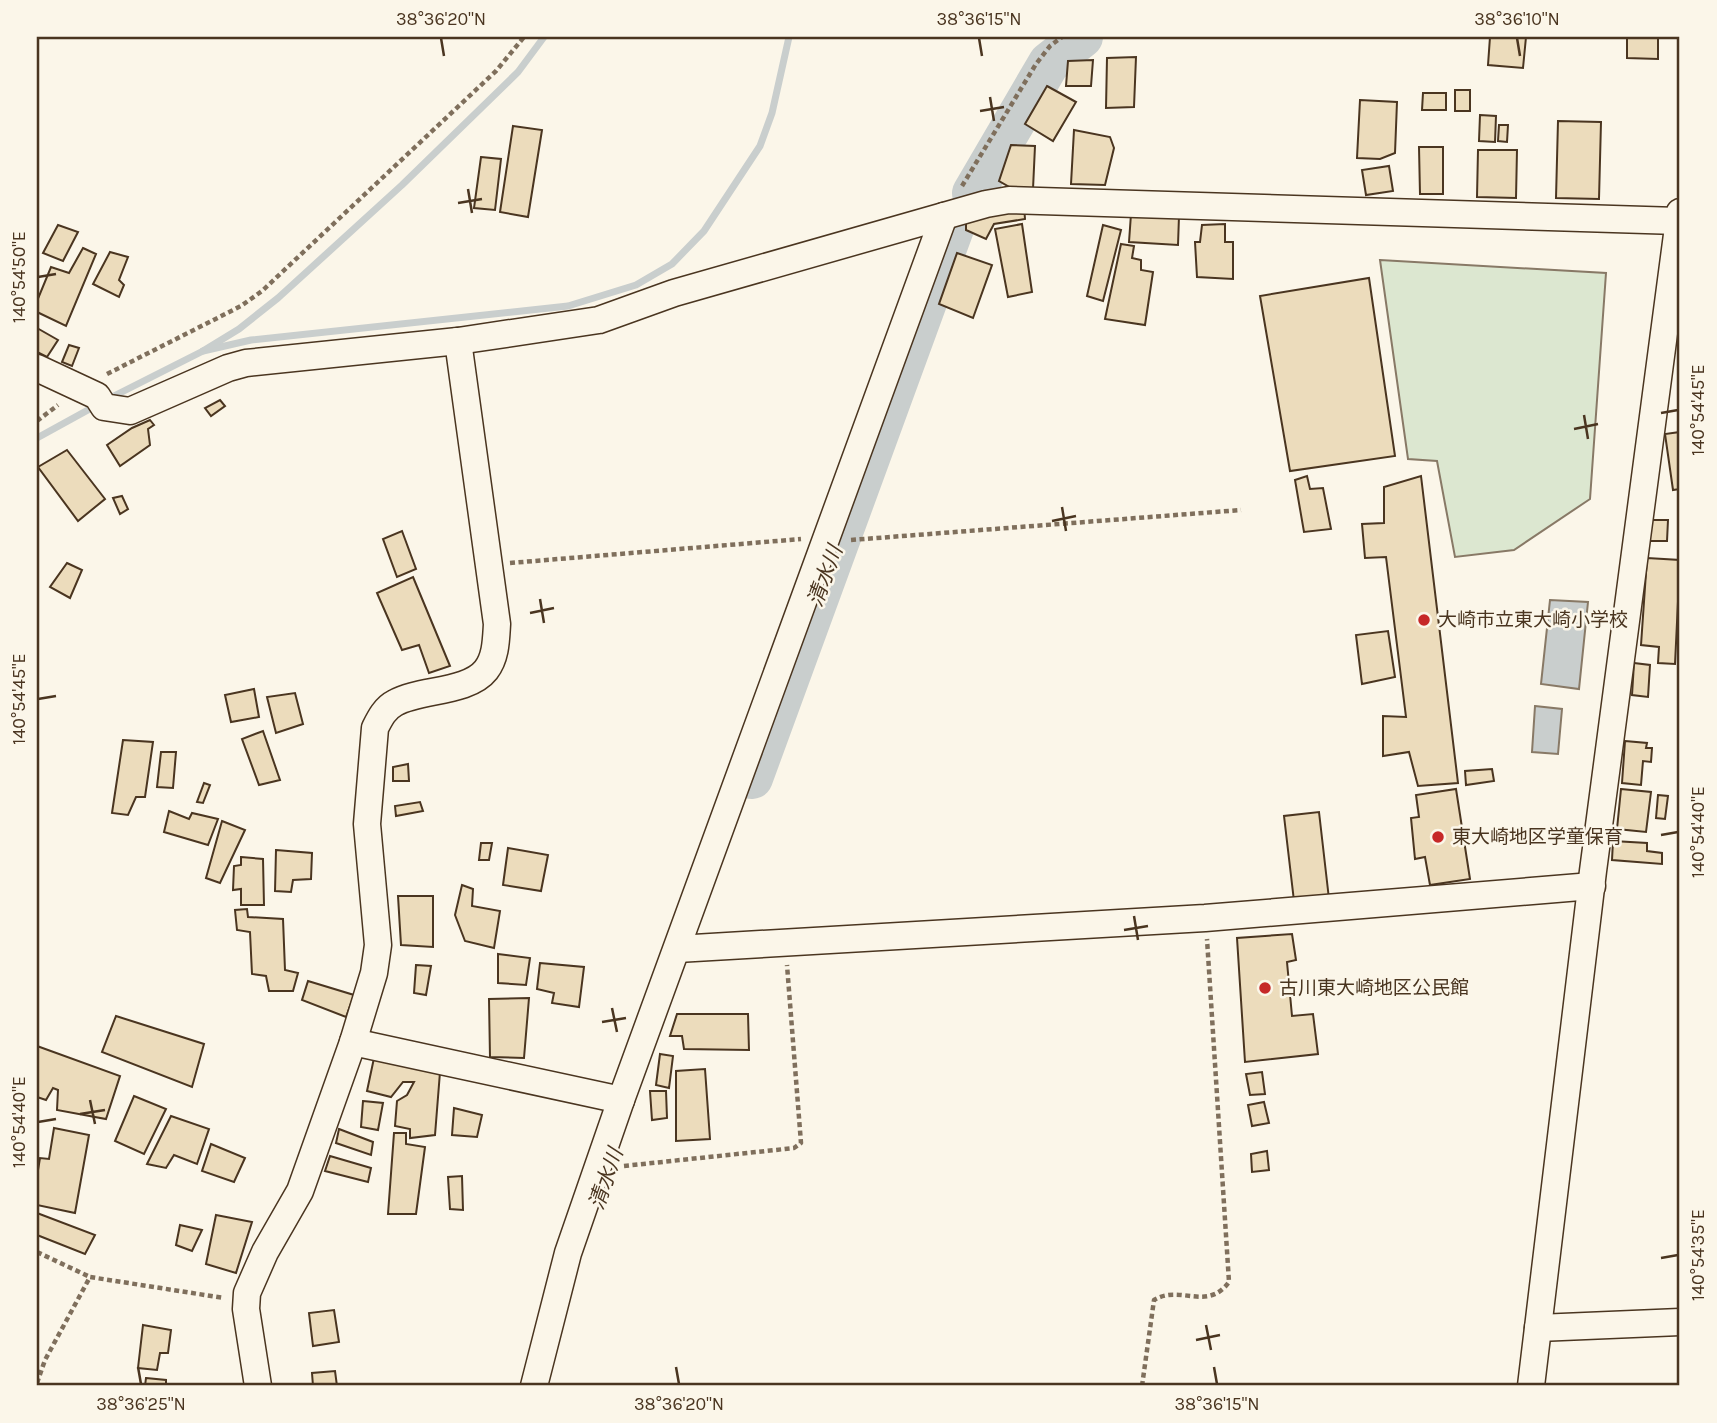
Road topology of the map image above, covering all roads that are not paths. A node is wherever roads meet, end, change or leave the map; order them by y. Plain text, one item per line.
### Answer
1 (944, 216) junction
2 (1679, 216) edge
3 (458, 341) junction
4 (37, 368) edge
5 (1592, 886) junction
6 (677, 949) junction
7 (353, 1042) junction
8 (621, 1100) junction
9 (1680, 1322) edge
10 (1538, 1328) junction
11 (258, 1386) edge
12 (534, 1386) edge
13 (1531, 1386) edge

1 - 2 street
1 - 3 street
1 - 6 street
2 - 5 street
3 - 4 street
3 - 7 street
5 - 6 street
5 - 10 street
6 - 8 street
7 - 8 street
7 - 11 street
8 - 12 street
9 - 10 street
10 - 13 street

